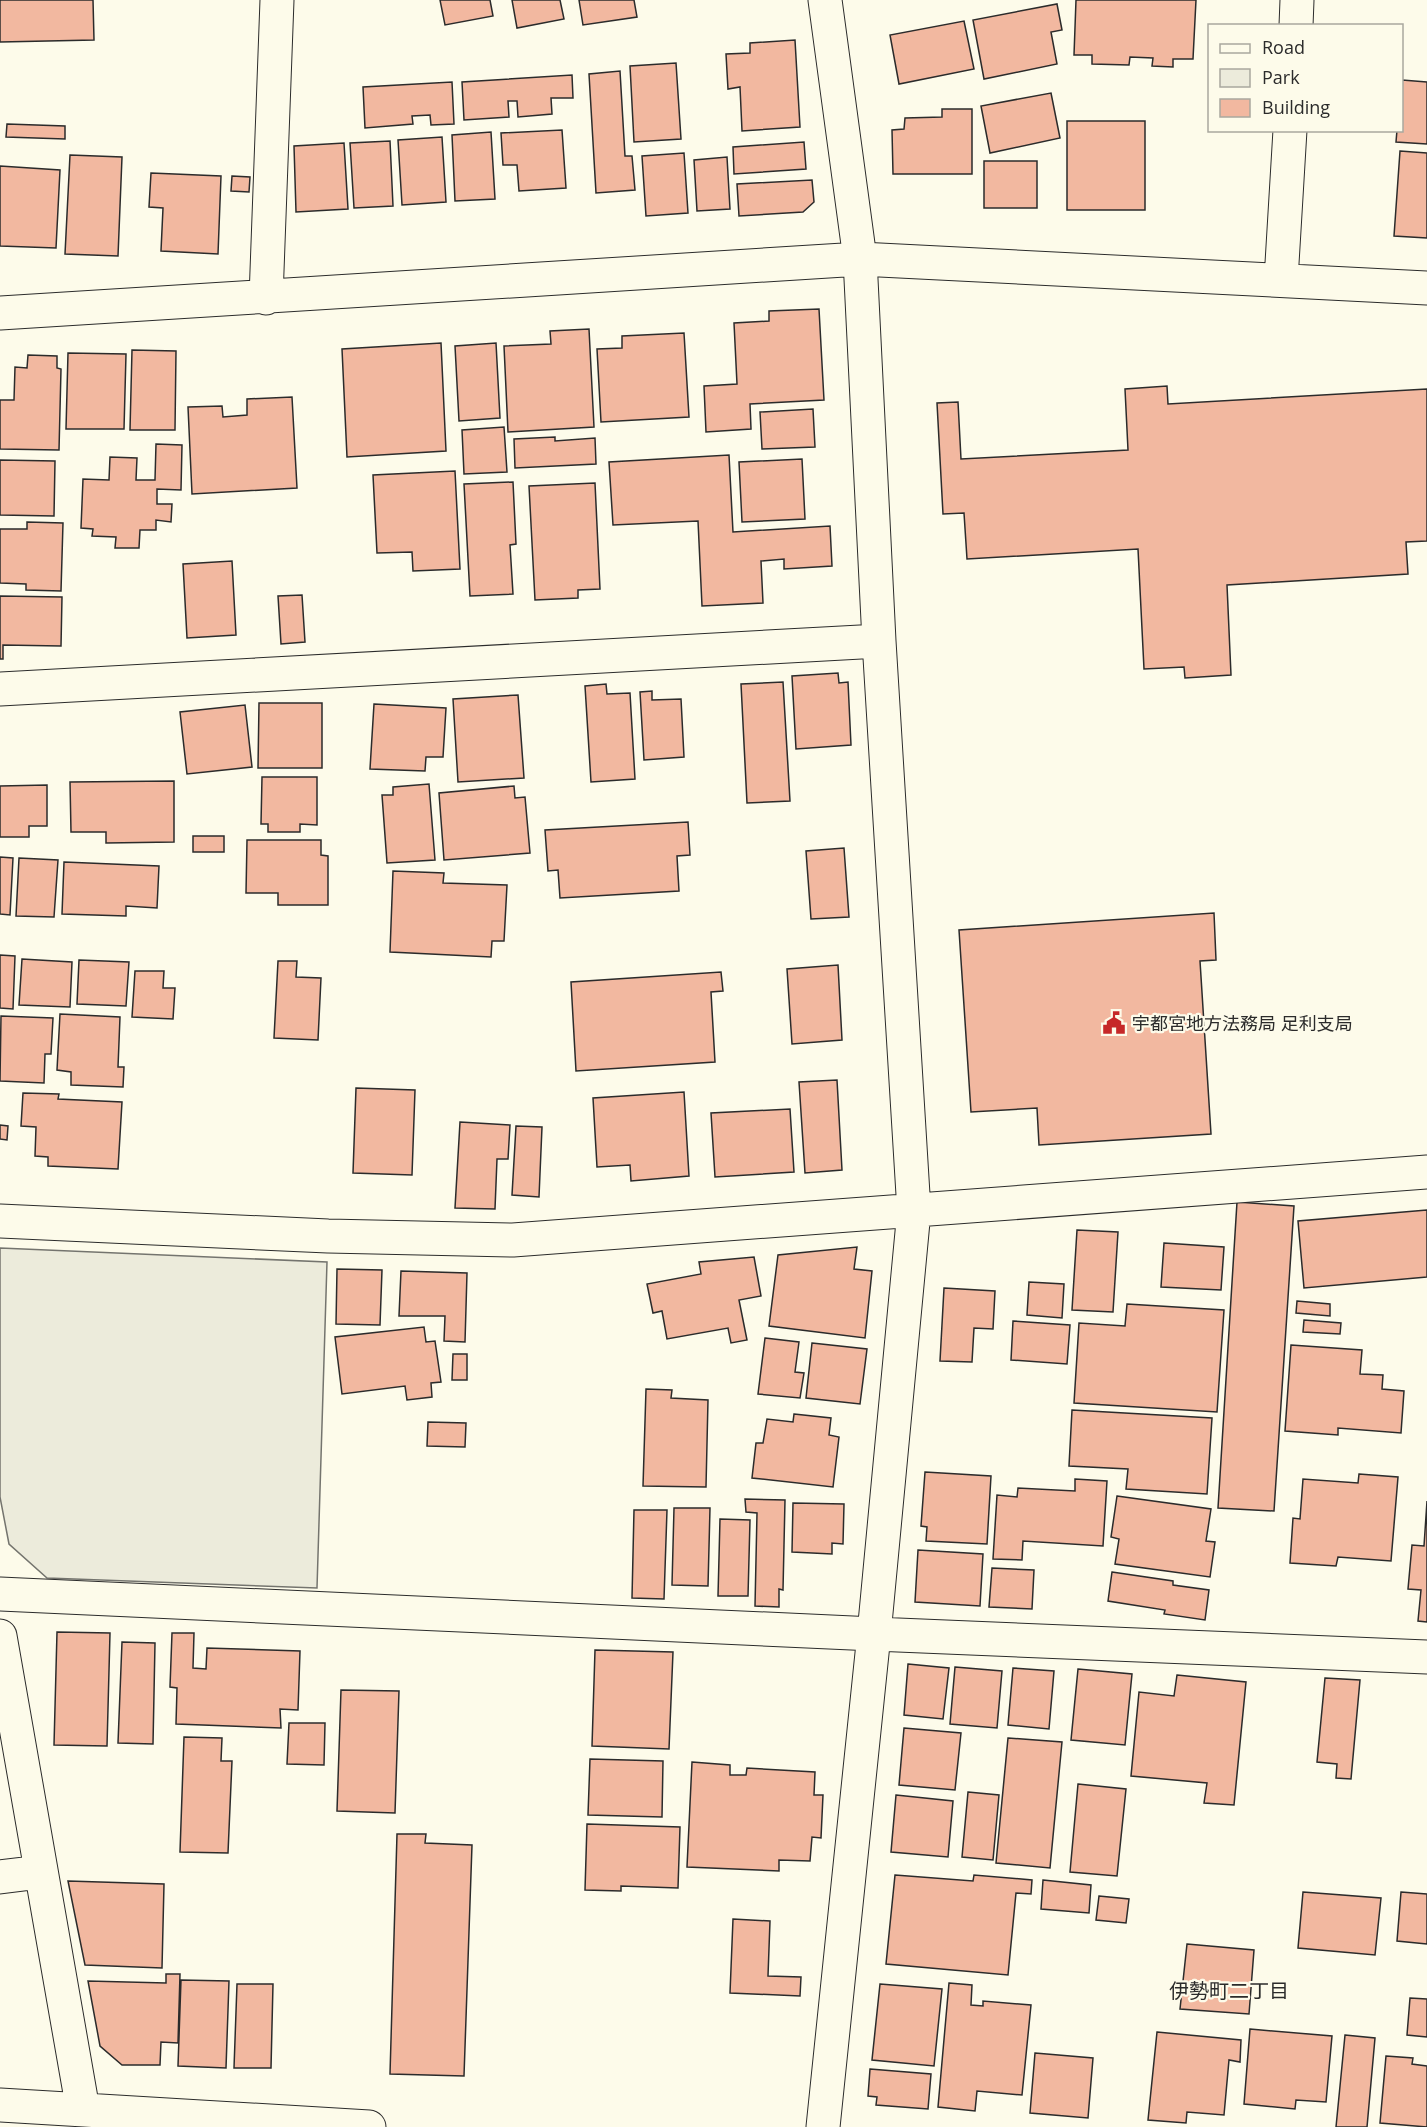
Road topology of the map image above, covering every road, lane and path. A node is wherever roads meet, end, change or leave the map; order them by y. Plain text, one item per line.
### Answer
1 (277, 0) edge
2 (825, 0) edge
3 (1297, 0) edge
4 (1296, 24) edge
5 (1290, 132) edge
6 (860, 259) junction
7 (1281, 280) junction
8 (1427, 288) edge
9 (266, 298) junction
10 (0, 313) edge
11 (879, 641) junction
12 (0, 689) edge
13 (1427, 1172) edge
14 (914, 1211) junction
15 (0, 1221) edge
16 (0, 1594) edge
17 (874, 1634) junction
18 (0, 1636) edge
19 (1427, 1656) edge
20 (40, 1872) junction
21 (0, 1877) edge
22 (0, 2105) edge
23 (82, 2110) junction
24 (369, 2127) edge
25 (823, 2127) edge

1 - 9 street
2 - 6 street
3 - 4 street
5 - 7 street
6 - 7 street
6 - 9 street
6 - 11 street
7 - 8 street
9 - 10 street
11 - 12 street
11 - 14 street
13 - 14 street
14 - 15 street
14 - 17 street
16 - 17 street
17 - 19 street
17 - 25 street
18 - 20 street
20 - 21 street
20 - 23 street
22 - 23 street
23 - 24 street

